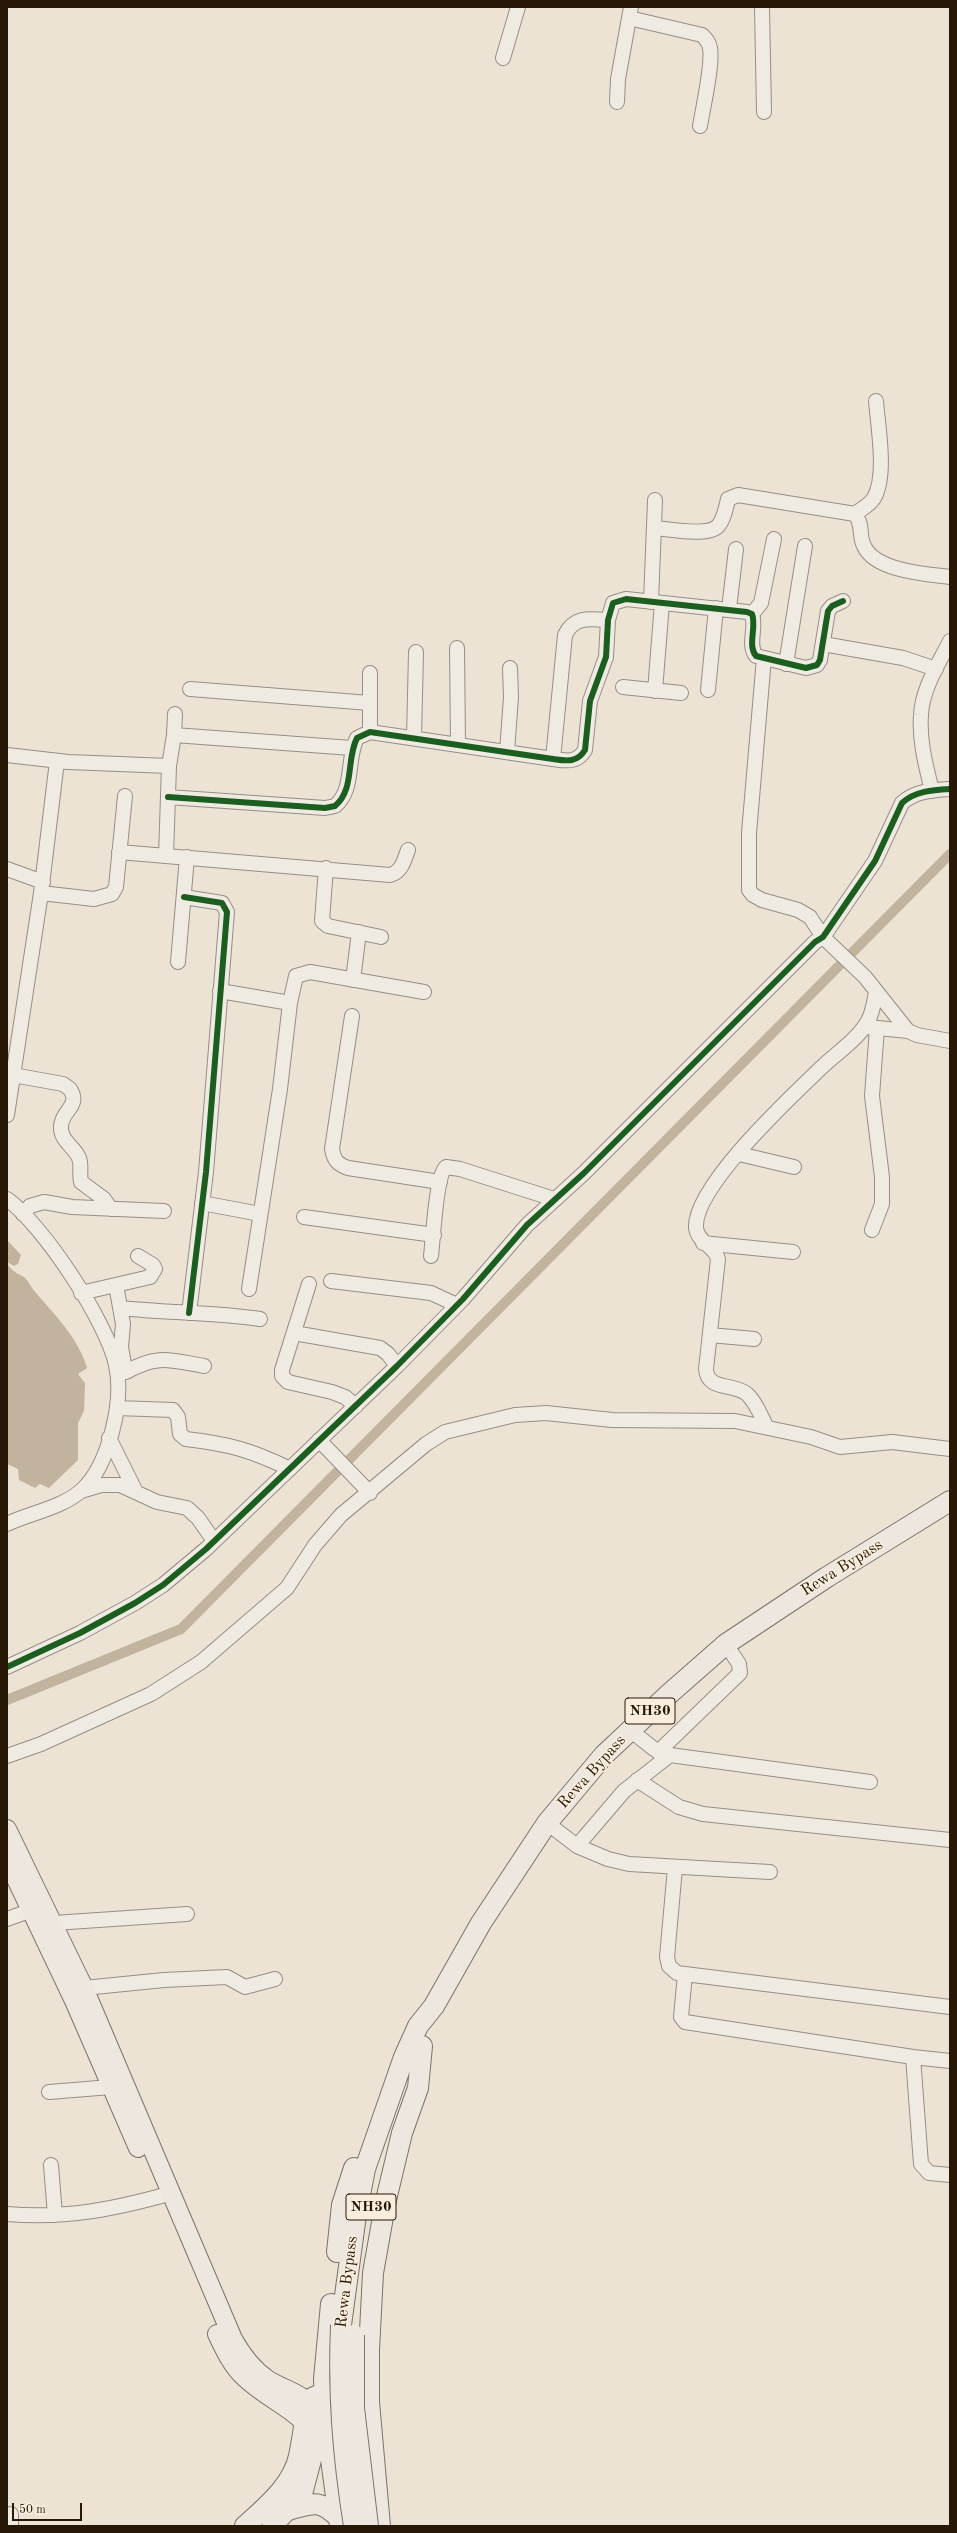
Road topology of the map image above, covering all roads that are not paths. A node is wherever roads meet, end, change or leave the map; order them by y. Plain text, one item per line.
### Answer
1 (518, 7) edge
2 (762, 7) edge
3 (630, 13) edge
4 (503, 58) dead end
5 (617, 102) dead end
6 (764, 112) dead end
7 (700, 126) dead end
8 (876, 401) dead end
9 (655, 500) dead end
10 (855, 514) junction
11 (654, 528) junction
12 (774, 539) dead end
13 (805, 546) dead end
14 (736, 549) dead end
15 (950, 577) edge
16 (843, 601) dead end
17 (657, 602) junction
18 (723, 608) junction
19 (752, 614) junction
20 (608, 620) junction
21 (950, 640) edge
22 (823, 644) junction
23 (457, 648) dead end
24 (416, 652) dead end
25 (764, 658) junction
26 (786, 664) junction
27 (510, 668) dead end
28 (936, 669) junction
29 (370, 673) dead end
30 (623, 687) dead end
31 (190, 689) dead end
32 (708, 690) dead end
33 (655, 691) junction
34 (681, 694) dead end
35 (370, 703) junction
36 (175, 714) dead end
37 (370, 732) junction
38 (174, 735) junction
39 (414, 738) junction
40 (458, 744) junction
41 (352, 748) junction
42 (506, 752) junction
43 (7, 755) edge
44 (553, 759) junction
45 (57, 761) junction
46 (169, 766) junction
47 (950, 789) edge
48 (932, 791) junction
49 (125, 796) dead end
50 (168, 797) junction
51 (408, 850) dead end
52 (119, 852) junction
53 (166, 856) junction
54 (187, 857) junction
55 (326, 868) junction
56 (7, 870) edge
57 (42, 887) junction
58 (184, 897) junction
59 (359, 932) junction
60 (381, 937) dead end
61 (826, 940) junction
62 (178, 962) dead end
63 (353, 980) junction
64 (220, 991) junction
65 (424, 992) dead end
66 (876, 992) junction
67 (290, 1003) junction
68 (352, 1016) dead end
69 (871, 1028) junction
70 (908, 1031) junction
71 (950, 1041) edge
72 (13, 1075) junction
73 (7, 1115) edge
74 (739, 1154) junction
75 (794, 1167) dead end
76 (440, 1182) junction
77 (7, 1199) edge
78 (554, 1199) junction
79 (202, 1203) junction
80 (111, 1209) junction
81 (164, 1211) dead end
82 (23, 1214) junction
83 (260, 1214) junction
84 (304, 1217) dead end
85 (872, 1230) dead end
86 (434, 1235) junction
87 (703, 1243) junction
88 (793, 1252) dead end
89 (138, 1256) dead end
90 (431, 1256) dead end
91 (331, 1281) dead end
92 (309, 1284) dead end
93 (116, 1285) junction
94 (249, 1289) dead end
95 (81, 1293) junction
96 (457, 1305) junction
97 (120, 1308) junction
98 (189, 1313) junction
99 (260, 1319) dead end
100 (294, 1333) junction
101 (710, 1335) junction
102 (754, 1339) dead end
103 (204, 1366) dead end
104 (397, 1366) junction
105 (126, 1372) junction
106 (356, 1406) junction
107 (121, 1408) junction
108 (766, 1426) junction
109 (109, 1438) junction
110 (322, 1443) junction
111 (950, 1449) edge
112 (290, 1468) junction
113 (366, 1489) junction
114 (135, 1490) junction
115 (81, 1491) junction
116 (950, 1501) edge
117 (7, 1524) edge
118 (214, 1541) junction
119 (726, 1644) junction
120 (7, 1667) edge
121 (630, 1730) junction
122 (664, 1754) junction
123 (7, 1756) edge
124 (637, 1780) junction
125 (870, 1782) dead end
126 (547, 1823) junction
127 (7, 1829) edge
128 (950, 1840) edge
129 (577, 1846) junction
130 (7, 1860) edge
131 (675, 1868) junction
132 (770, 1872) dead end
133 (32, 1910) junction
134 (186, 1914) dead end
135 (7, 1919) edge
136 (47, 1926) junction
137 (685, 1974) junction
138 (275, 1979) dead end
139 (84, 1988) junction
140 (434, 2006) junction
141 (950, 2007) edge
142 (418, 2026) junction
143 (422, 2046) junction
144 (913, 2058) junction
145 (950, 2061) edge
146 (111, 2087) junction
147 (398, 2089) junction
148 (48, 2092) dead end
149 (51, 2165) dead end
150 (950, 2175) edge
151 (166, 2195) junction
152 (7, 2214) edge
153 (55, 2215) junction
154 (369, 2391) junction
155 (317, 2396) junction
156 (371, 2415) junction
157 (304, 2420) junction
158 (322, 2428) junction
159 (288, 2510) junction
160 (345, 2523) edge
161 (245, 2526) edge
162 (272, 2526) edge
163 (368, 2526) edge
164 (380, 2526) edge

1 - 4 street
2 - 6 street
3 - 5 street
3 - 7 street
8 - 10 street
9 - 11 street
10 - 11 street
10 - 15 street
11 - 17 street
12 - 19 street
13 - 26 street
14 - 18 street
16 - 22 street
17 - 18 street
17 - 20 street
17 - 33 street
18 - 19 street
18 - 32 street
19 - 25 street
20 - 44 street
20 - 44 street
21 - 28 street
22 - 26 street
22 - 28 street
23 - 40 street
24 - 39 street
25 - 26 street
25 - 61 street
27 - 42 street
28 - 48 street
29 - 35 street
30 - 33 street
31 - 35 street
33 - 34 street
35 - 37 street
36 - 38 street
37 - 39 street
37 - 41 street
38 - 41 street
38 - 46 street
39 - 40 street
40 - 42 street
41 - 50 street
42 - 44 street
43 - 45 street
45 - 46 street
45 - 57 street
46 - 50 street
47 - 48 street
48 - 61 street
49 - 52 street
50 - 53 street
51 - 55 street
52 - 53 street
52 - 57 street
53 - 54 street
54 - 55 street
54 - 58 street
55 - 59 street
56 - 57 street
57 - 72 street
58 - 62 street
58 - 64 street
59 - 60 street
59 - 63 street
61 - 66 street
61 - 78 street
63 - 65 street
63 - 67 street
64 - 67 street
64 - 79 street
66 - 69 street
66 - 70 street
67 - 83 street
68 - 76 street
69 - 70 street
69 - 74 street
69 - 85 street
70 - 71 street
72 - 73 street
72 - 80 street
74 - 75 street
74 - 87 street
76 - 78 street
76 - 86 street
77 - 82 street
78 - 96 street
79 - 83 street
79 - 98 street
80 - 81 street
80 - 82 street
82 - 95 street
83 - 94 street
84 - 86 street
86 - 90 street
87 - 88 street
87 - 101 street
89 - 93 street
91 - 96 street
92 - 100 street
93 - 95 street
93 - 97 street
95 - 107 street
96 - 104 street
97 - 98 street
97 - 105 street
98 - 99 street
100 - 104 street
100 - 106 street
101 - 102 street
101 - 108 street
103 - 105 street
104 - 106 street
105 - 107 street
106 - 110 street
107 - 109 street
107 - 112 street
108 - 111 street
108 - 113 street
109 - 114 street
109 - 115 street
110 - 112 street
110 - 113 street
112 - 118 street
113 - 123 street
114 - 115 street
114 - 118 street
115 - 117 street
116 - 119 highway, Rewa Bypass / NH30
118 - 120 street
119 - 121 highway, Rewa Bypass / NH30
119 - 122 street
121 - 122 street
121 - 126 highway, Rewa Bypass / NH30
122 - 124 street
122 - 125 street
124 - 128 street
124 - 129 street
126 - 129 street
126 - 140 highway, Rewa Bypass / NH30
127 - 136 main road
129 - 131 street
130 - 133 main road
131 - 132 street
131 - 137 street
133 - 135 street
133 - 136 main road
134 - 136 street
136 - 139 main road
136 - 146 main road
137 - 141 street
137 - 144 street
138 - 139 street
139 - 151 main road
140 - 142 highway, Rewa Bypass / NH30
140 - 143 highway, Rewa Bypass / NH30
142 - 147 highway, Rewa Bypass / NH30
142 - 155 highway
143 - 147 highway, Rewa Bypass / NH30
143 - 154 highway
144 - 145 street
144 - 150 street
146 - 148 street
146 - 151 main road
147 - 160 highway, Rewa Bypass / NH30, bridge
147 - 163 highway, Rewa Bypass / NH30, bridge
149 - 153 street
151 - 153 street
151 - 155 main road
151 - 157 main road
152 - 153 street
154 - 155 highway
154 - 156 highway
155 - 157 highway
155 - 158 highway
156 - 158 highway
156 - 164 highway
157 - 158 main road
157 - 161 highway
158 - 159 highway
158 - 160 highway
159 - 160 highway
159 - 162 highway

